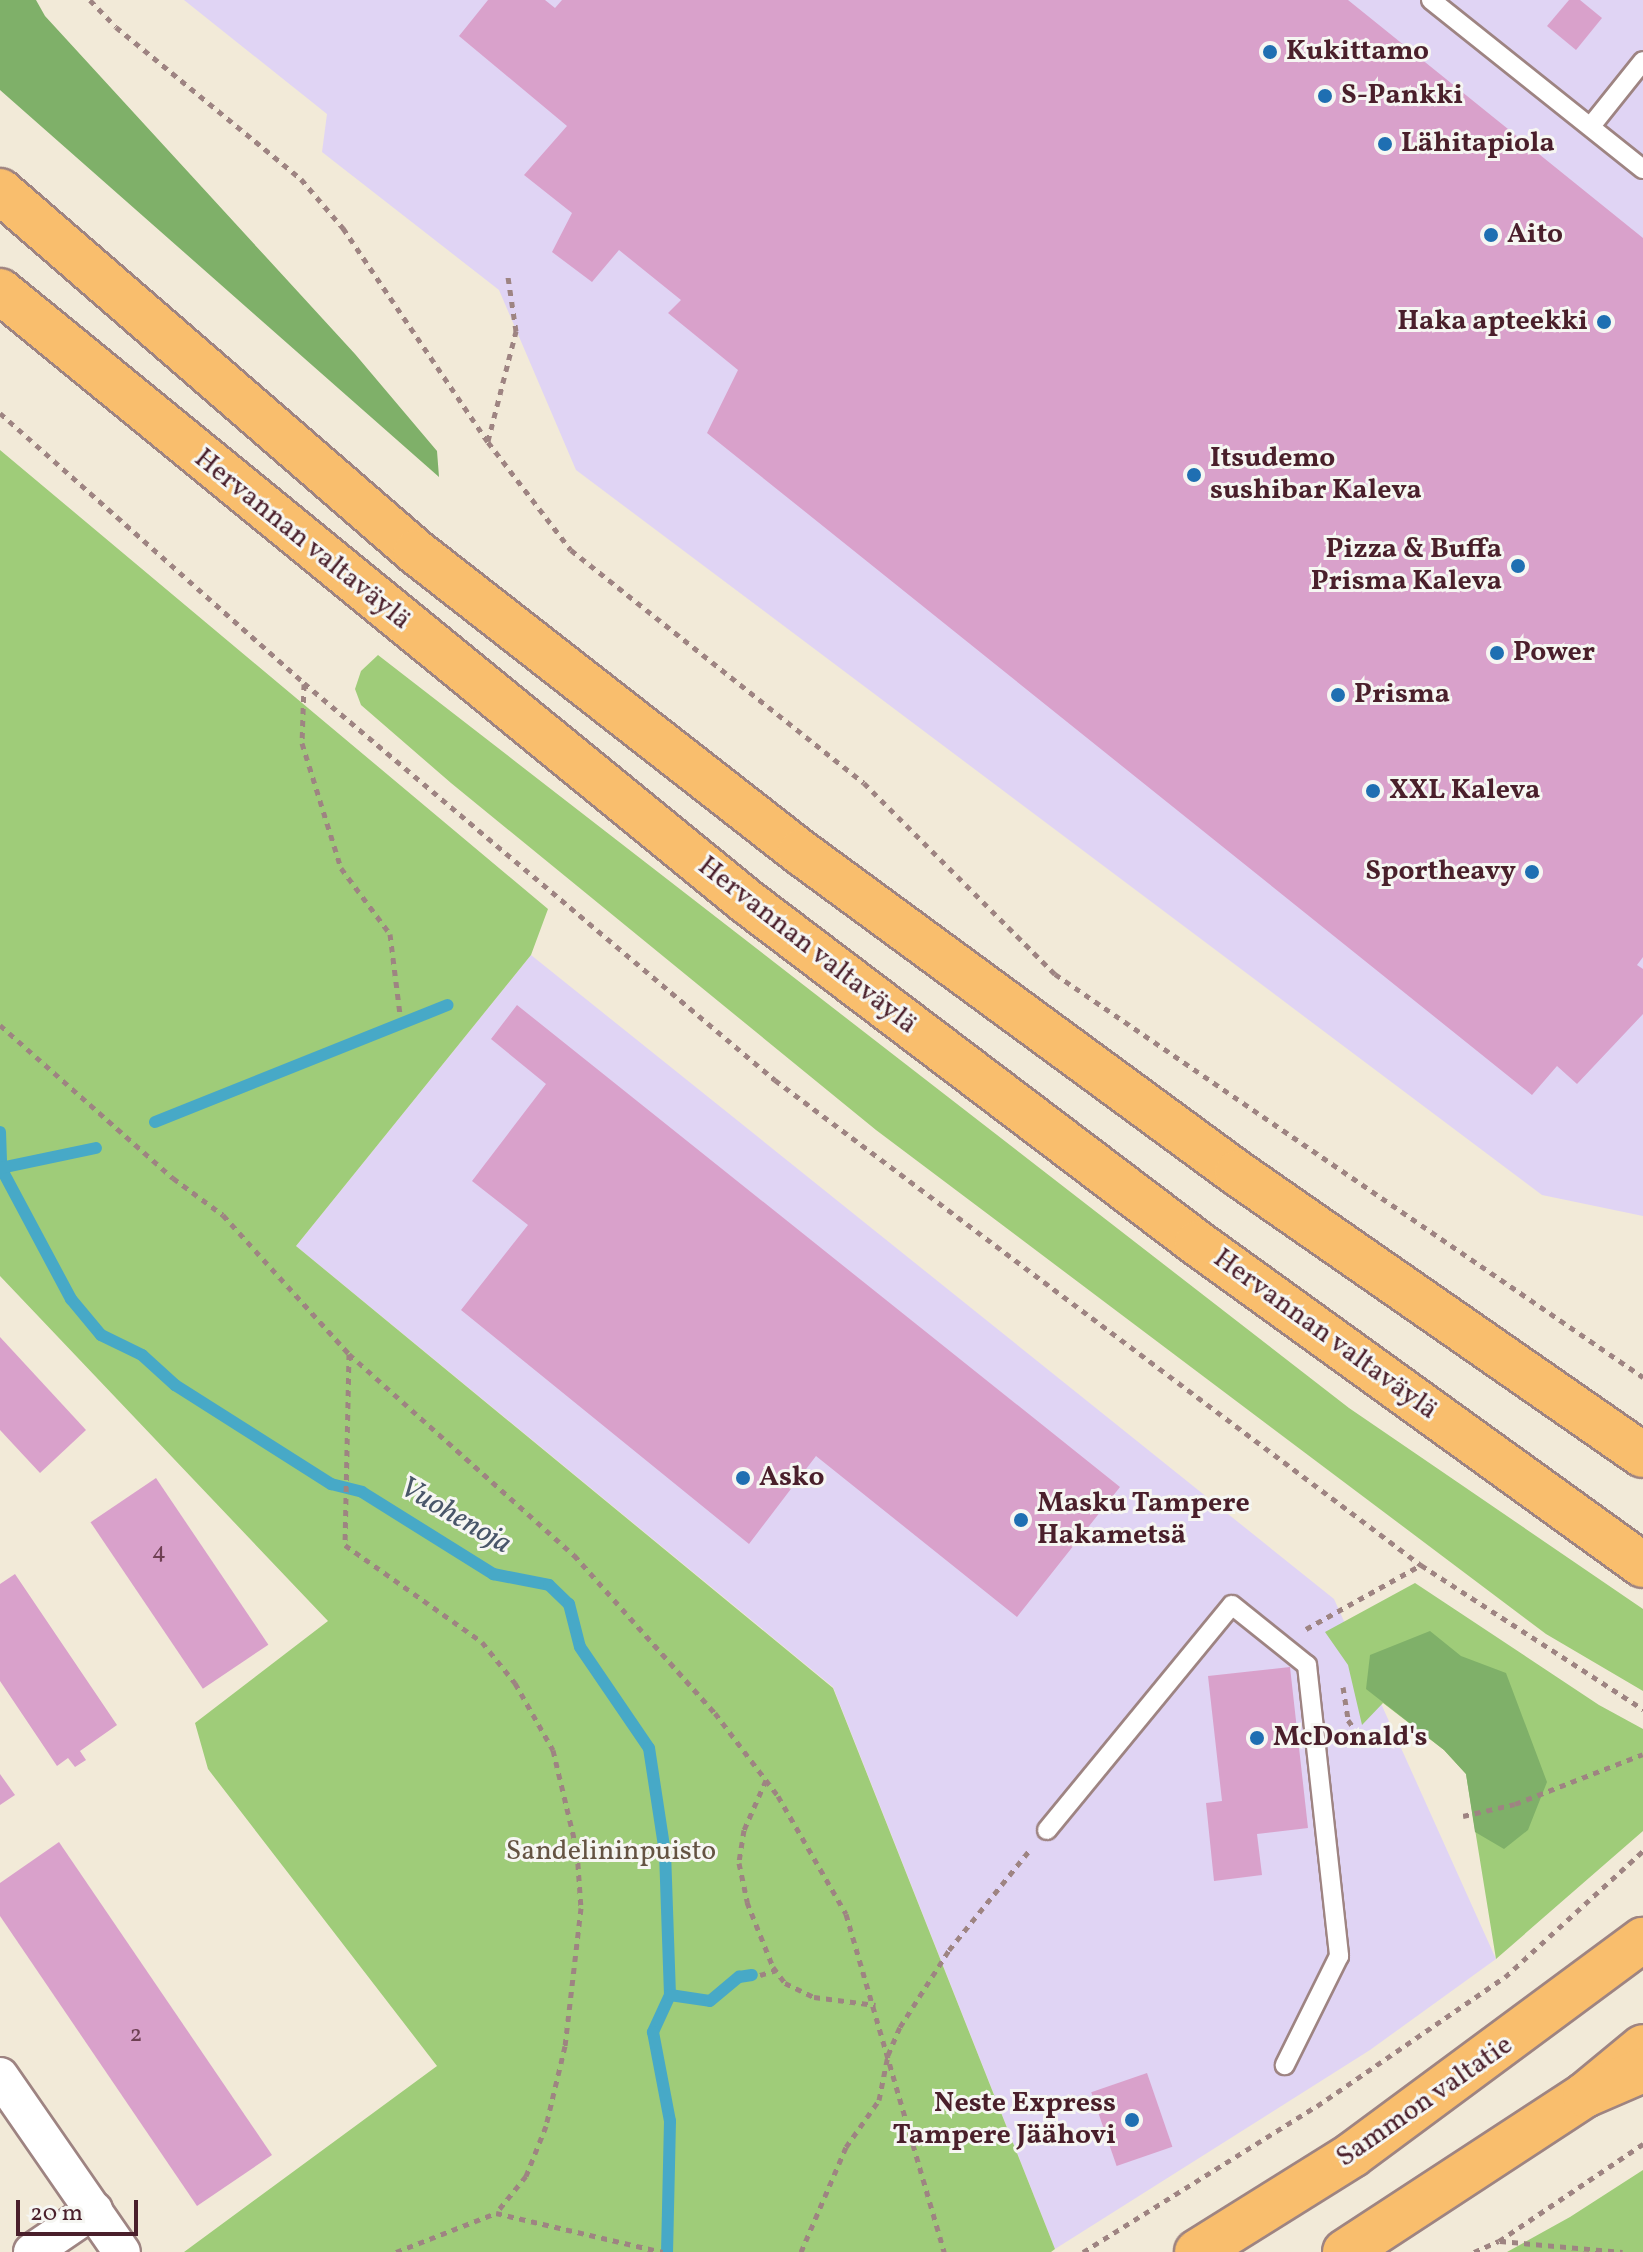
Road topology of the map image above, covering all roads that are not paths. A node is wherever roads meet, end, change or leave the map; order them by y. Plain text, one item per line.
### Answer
1 (1431, 0) edge
2 (1643, 61) edge
3 (1591, 126) junction
4 (1643, 169) edge
5 (0, 191) edge
6 (0, 291) edge
7 (1643, 1455) edge
8 (1643, 1565) edge
9 (1047, 1830) road end
10 (1643, 1940) edge
11 (1643, 2047) edge
12 (1285, 2065) dead end
13 (1643, 2070) edge
14 (0, 2076) edge
15 (1585, 2095) junction
16 (94, 2210) junction
17 (32, 2252) edge
18 (122, 2252) edge
19 (1197, 2252) edge
20 (1345, 2252) edge

1 - 3 lane
2 - 3 lane
3 - 4 lane
5 - 7 main road
6 - 8 main road, Hervannan valtaväylä
9 - 12 lane
10 - 19 main road, Sammon valtatie
11 - 15 main road
13 - 15 main road
14 - 16 street
15 - 20 main road
16 - 17 street
16 - 18 street

